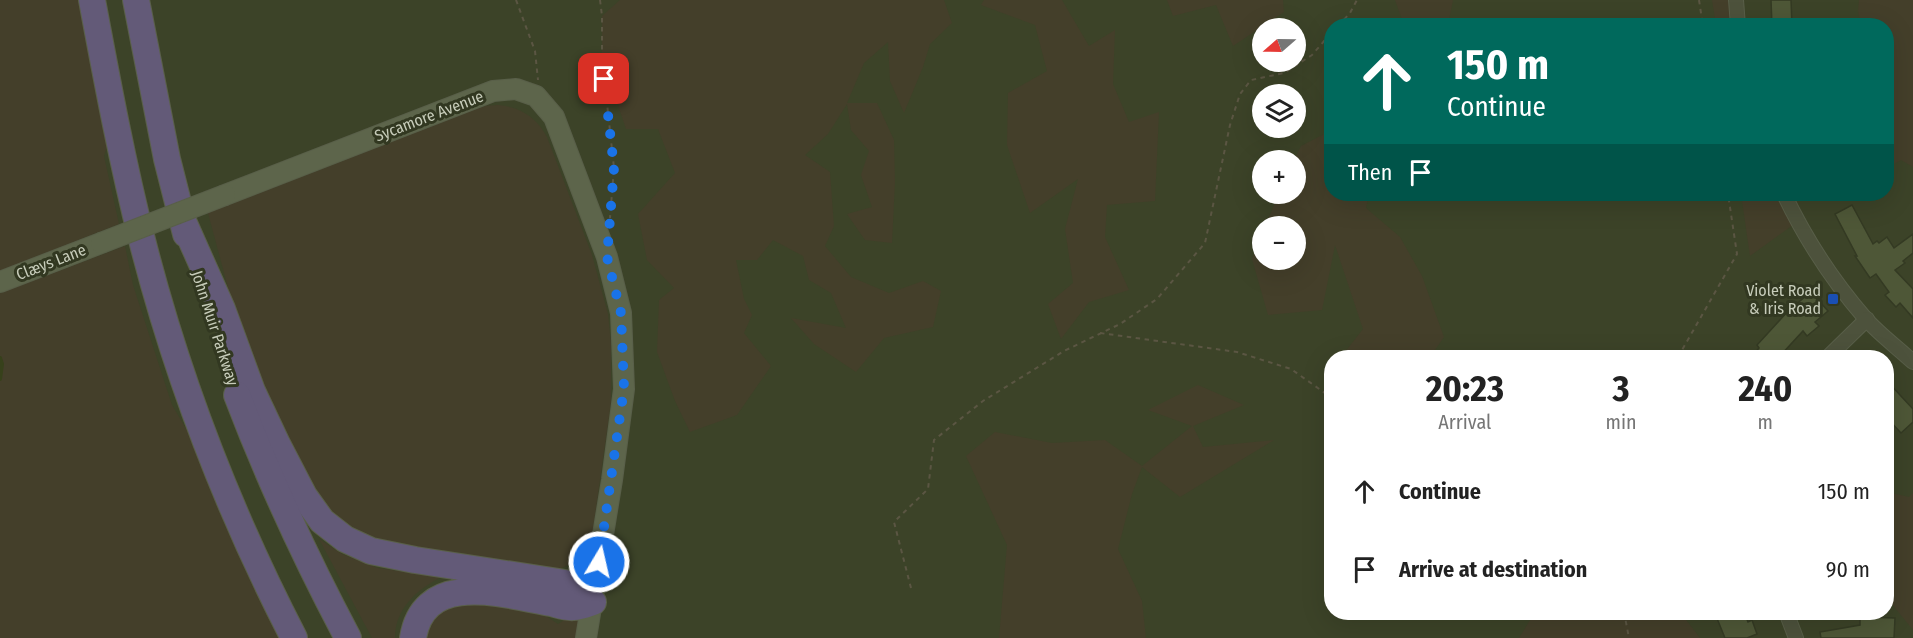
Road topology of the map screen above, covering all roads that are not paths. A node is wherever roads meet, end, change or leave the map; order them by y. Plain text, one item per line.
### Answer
1 (92, 0) edge
2 (136, 0) edge
3 (1736, 0) edge
4 (1737, 18) edge
5 (1787, 201) edge
6 (182, 219) junction
7 (101, 243) joint
8 (0, 282) edge
9 (1867, 320) junction
10 (1835, 350) edge
11 (1913, 362) edge
12 (592, 602) junction
13 (1789, 620) edge
14 (294, 638) edge
15 (348, 638) edge
16 (413, 638) edge
17 (586, 638) edge
18 (1796, 638) edge

1 - 14 highway
2 - 6 highway, John Muir Parkway
3 - 4 street
5 - 9 street
6 - 12 highway
6 - 15 highway, John Muir Parkway
7 - 8 main road, Clæys Lane
7 - 12 main road, Sycamore Avenue, bridge
9 - 10 street
9 - 11 street
12 - 16 highway
12 - 17 main road
13 - 18 street

